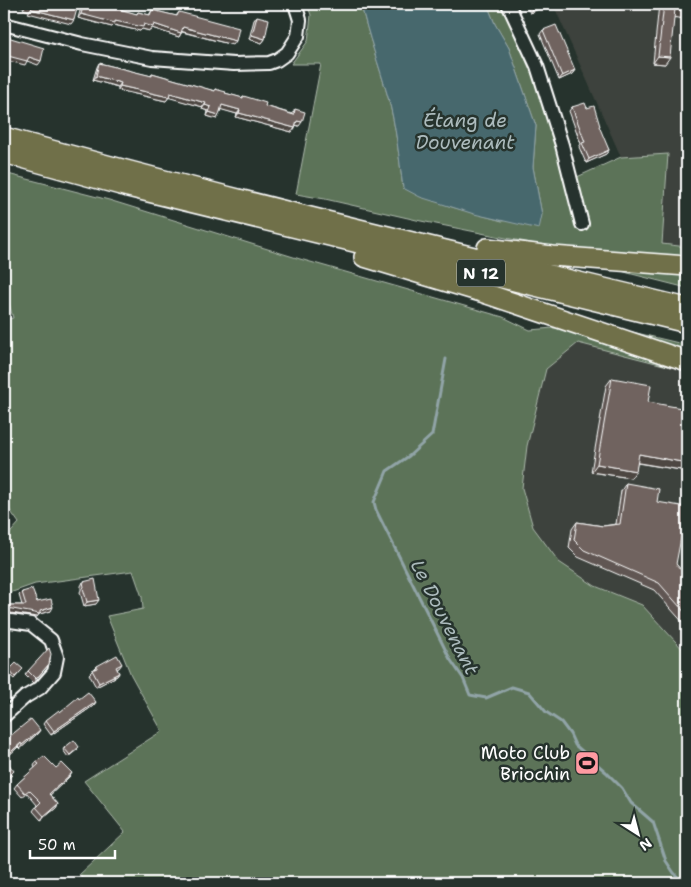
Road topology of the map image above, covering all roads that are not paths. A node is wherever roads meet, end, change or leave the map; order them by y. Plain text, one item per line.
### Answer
1 (295, 4) edge
2 (508, 4) edge
3 (4, 24) edge
4 (4, 137) edge
5 (4, 153) edge
6 (274, 223) junction
7 (582, 224) dead end
8 (428, 246) junction
9 (687, 266) edge
10 (687, 308) edge
11 (687, 324) edge
12 (687, 361) edge
13 (4, 620) edge
14 (4, 716) edge

1 - 3 street
2 - 7 street
4 - 8 highway, N 12
5 - 6 highway, N 12
6 - 11 highway, N 12
6 - 12 highway
8 - 9 highway, N 12
8 - 10 highway, N 12
13 - 14 street

